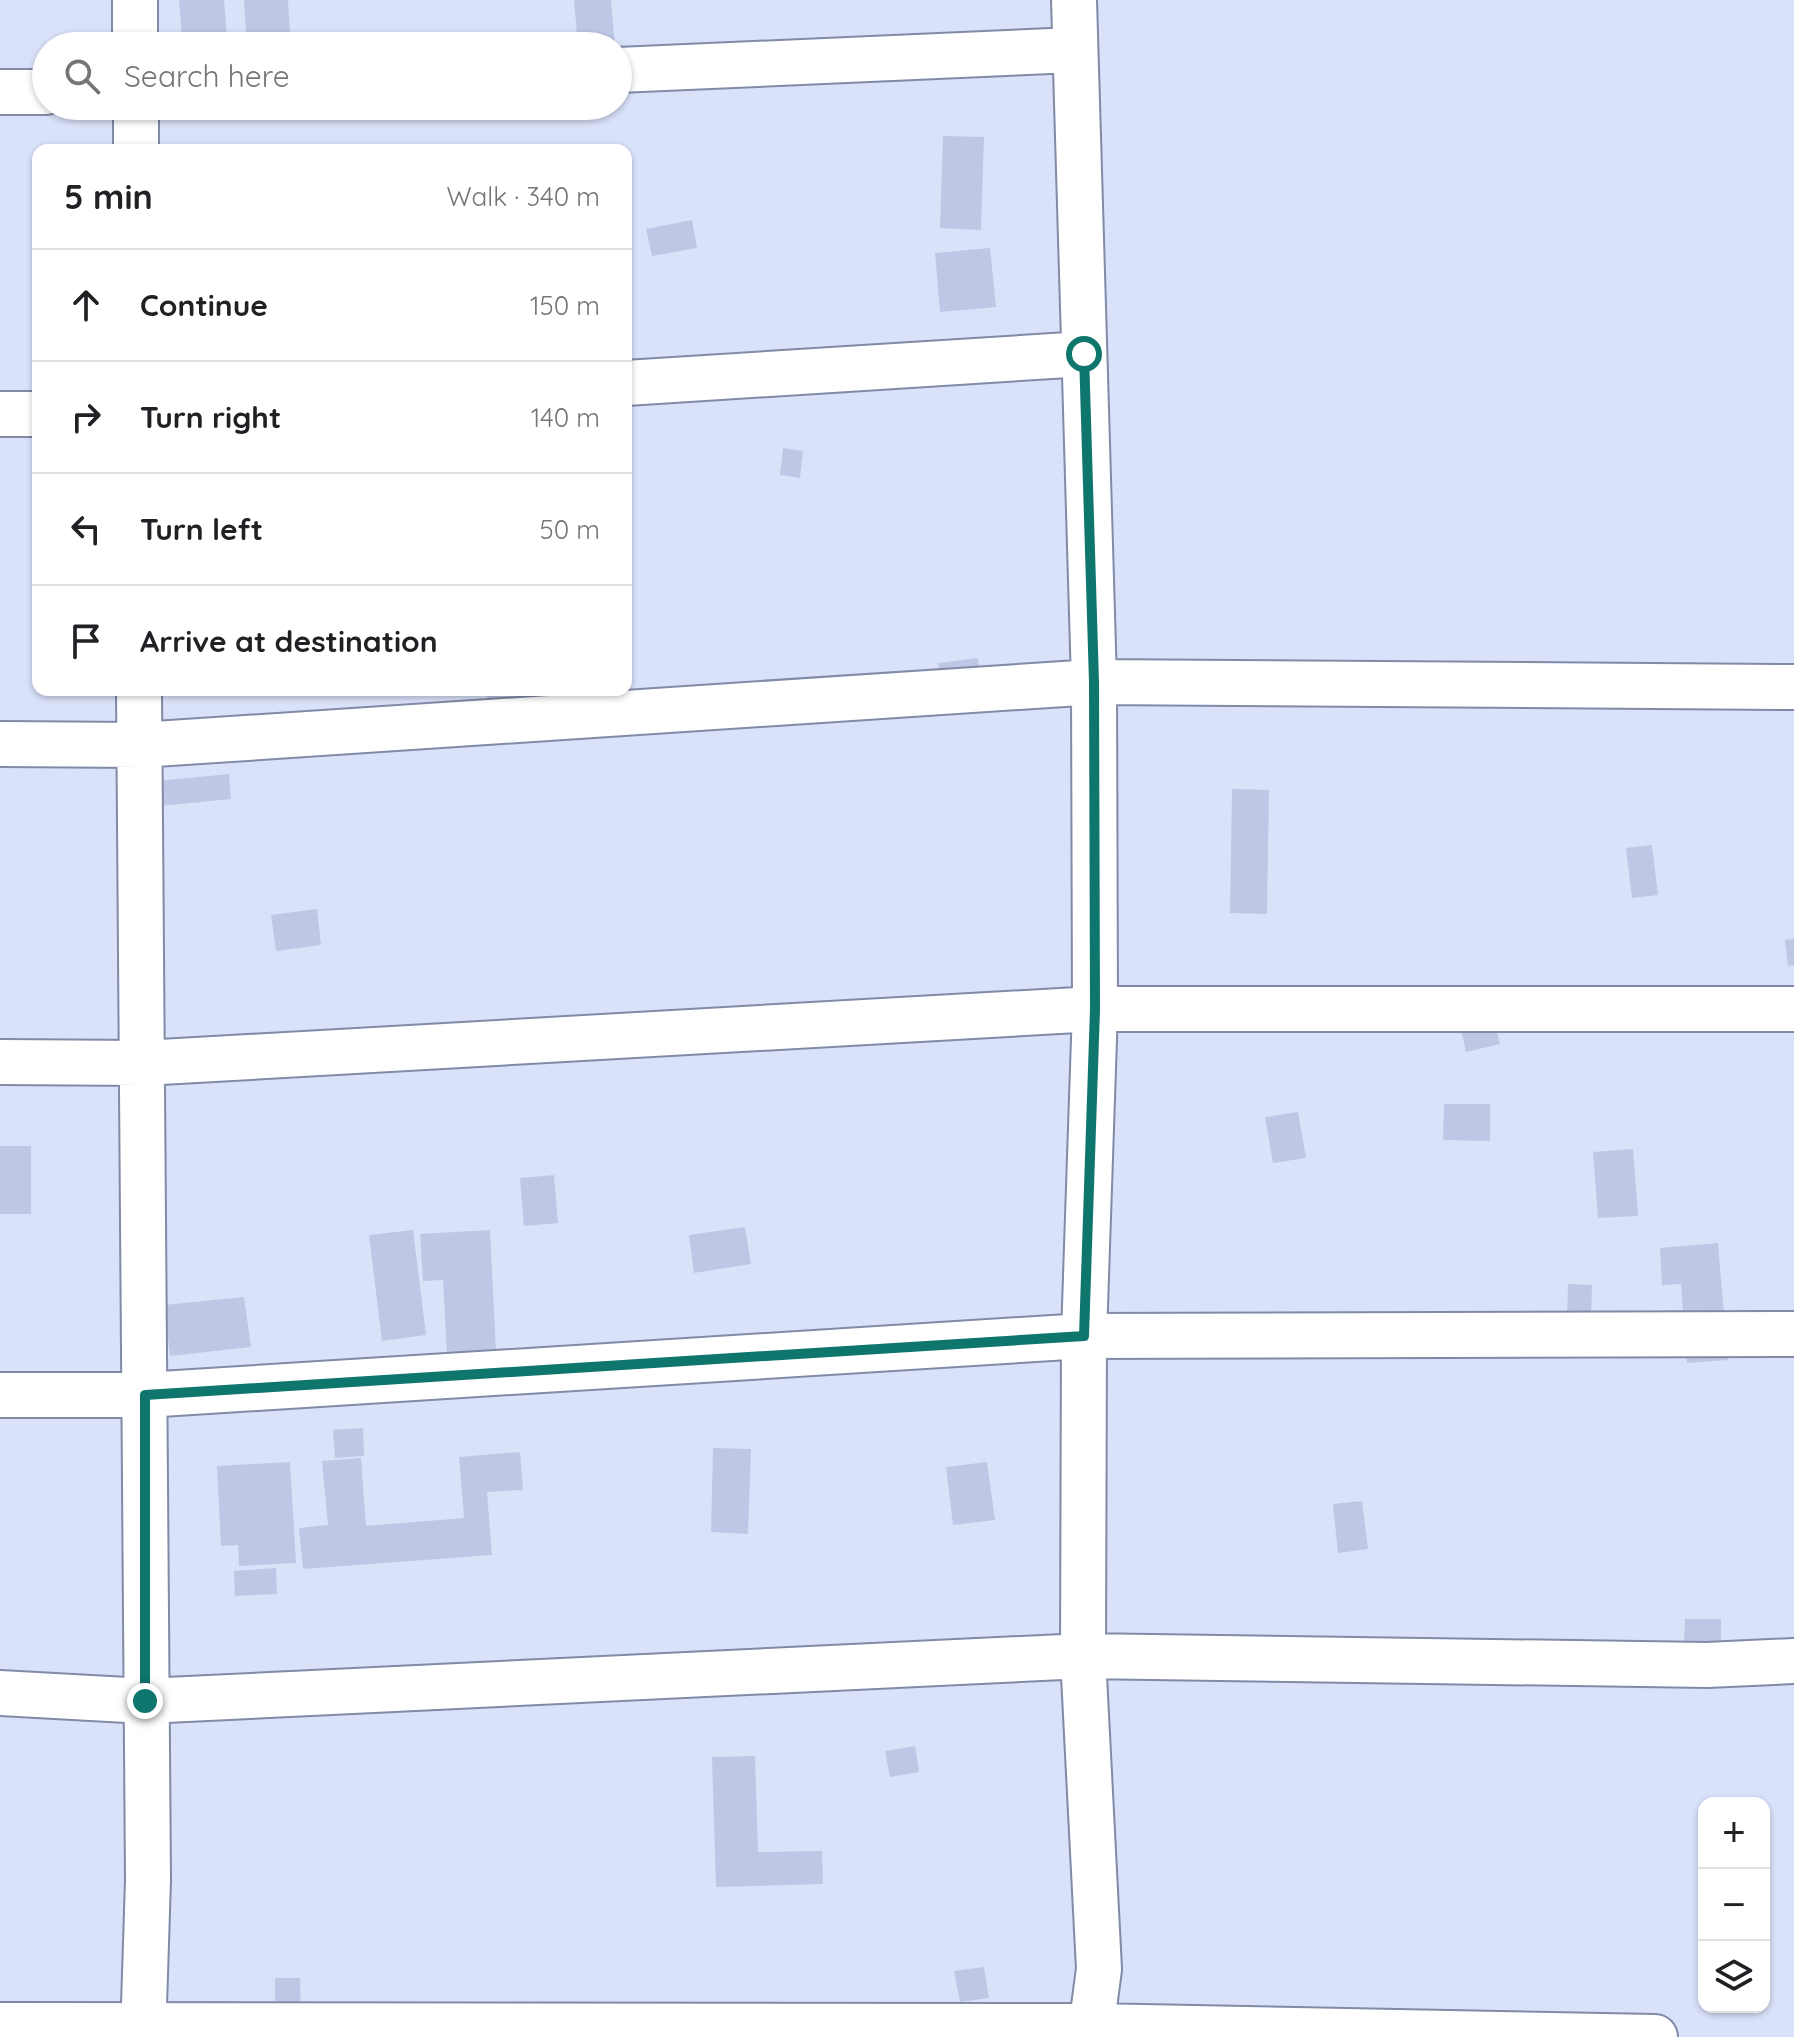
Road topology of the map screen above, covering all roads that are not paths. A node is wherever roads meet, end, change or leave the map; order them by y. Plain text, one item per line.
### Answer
1 (135, 0) edge
2 (1074, 0) edge
3 (135, 32) edge
4 (1075, 50) junction
5 (632, 69) edge
6 (0, 92) edge
7 (32, 92) edge
8 (136, 120) edge
9 (136, 144) edge
10 (1084, 354) junction
11 (632, 383) edge
12 (0, 414) edge
13 (32, 414) edge
14 (1094, 682) junction
15 (1794, 687) edge
16 (139, 696) edge
17 (0, 744) edge
18 (140, 745) junction
19 (1095, 1009) junction
20 (1794, 1009) edge
21 (0, 1062) edge
22 (143, 1063) junction
23 (1794, 1334) edge
24 (1084, 1336) junction
25 (0, 1395) edge
26 (145, 1395) junction
27 (1083, 1656) junction
28 (1794, 1661) edge
29 (0, 1693) edge
30 (145, 1701) junction
31 (0, 2025) edge
32 (143, 2030) edge
33 (1091, 2031) edge
34 (1655, 2037) edge

1 - 3 street
2 - 4 street
4 - 5 street
4 - 10 street
6 - 7 street
8 - 9 street
10 - 11 street
10 - 14 street
12 - 13 street
14 - 15 street
14 - 18 street
14 - 19 street
16 - 18 street
17 - 18 street
18 - 22 street
19 - 20 street
19 - 22 street
19 - 24 street
21 - 22 street
22 - 26 street
23 - 24 street
24 - 26 street
24 - 27 street
25 - 26 street
26 - 30 street
27 - 28 street
27 - 30 street
27 - 33 street
29 - 30 street
30 - 32 street
31 - 32 street
32 - 33 street
33 - 34 street

